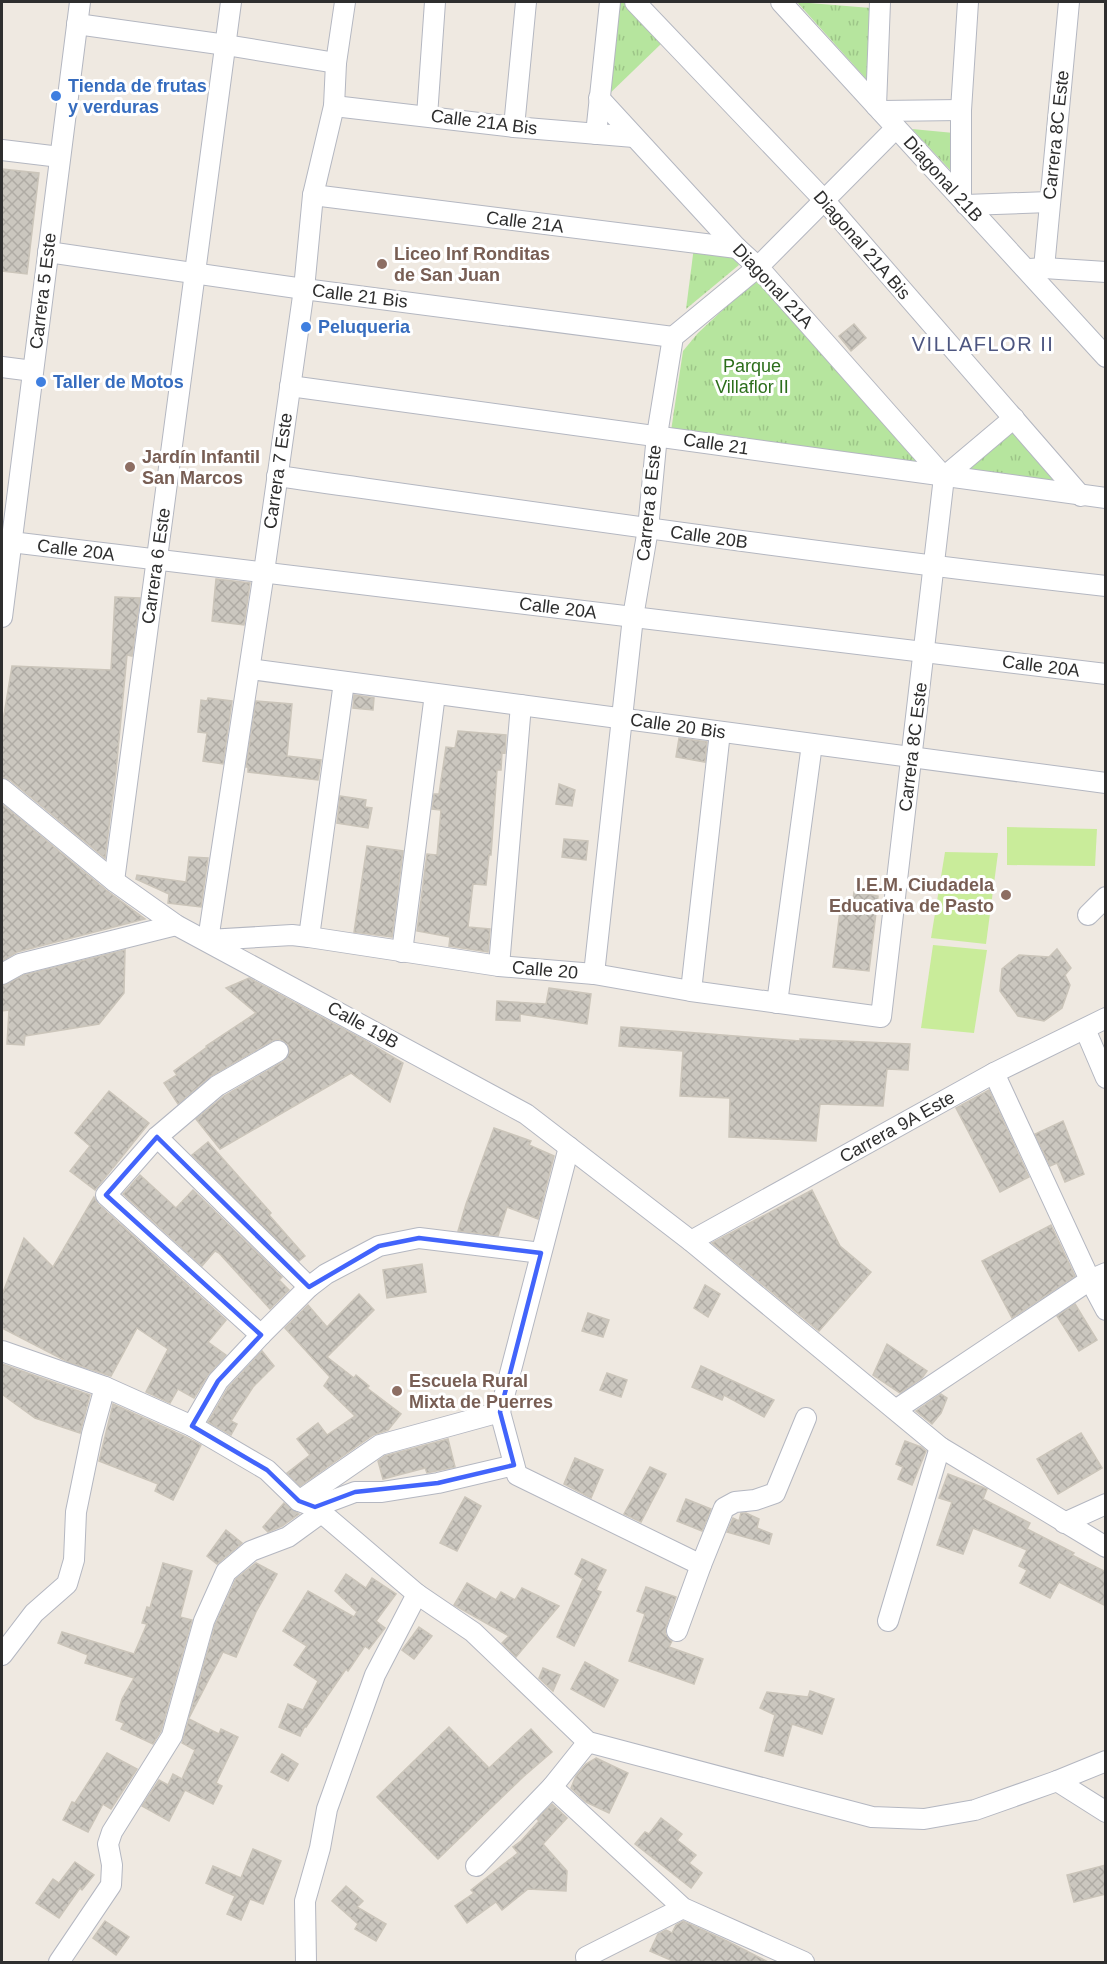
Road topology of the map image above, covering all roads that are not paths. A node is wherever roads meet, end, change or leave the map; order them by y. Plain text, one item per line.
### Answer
1 (80, 2) edge
2 (231, 2) edge
3 (345, 2) edge
4 (435, 2) edge
5 (526, 2) edge
6 (610, 2) edge
7 (635, 2) edge
8 (781, 2) edge
9 (880, 2) edge
10 (968, 2) edge
11 (1069, 2) edge
12 (77, 24) junction
13 (226, 45) junction
14 (336, 63) junction
15 (598, 98) junction
16 (334, 106) junction
17 (879, 108) junction
18 (961, 110) junction
19 (427, 116) junction
20 (514, 127) junction
21 (896, 128) junction
22 (596, 134) junction
23 (634, 137) junction
24 (2, 150) edge
25 (60, 157) junction
26 (313, 195) junction
27 (824, 200) junction
28 (964, 202) junction
29 (1049, 202) junction
30 (737, 249) junction
31 (48, 252) junction
32 (758, 267) junction
33 (1035, 269) junction
34 (196, 272) junction
35 (1106, 272) edge
36 (304, 289) junction
37 (673, 337) junction
38 (1106, 357) edge
39 (2, 367) edge
40 (33, 371) junction
41 (290, 386) junction
42 (1014, 418) junction
43 (657, 435) junction
44 (277, 476) junction
45 (944, 477) junction
46 (1081, 496) junction
47 (1106, 498) edge
48 (648, 529) junction
49 (11, 542) junction
50 (157, 560) junction
51 (934, 567) junction
52 (264, 572) junction
53 (1106, 586) edge
54 (2, 617) edge
55 (633, 617) junction
56 (924, 652) junction
57 (250, 669) junction
58 (1106, 674) edge
59 (344, 682) junction
60 (435, 694) junction
61 (521, 705) junction
62 (623, 719) junction
63 (720, 732) junction
64 (812, 744) junction
65 (911, 757) junction
66 (1106, 783) edge
67 (2, 789) edge
68 (114, 881) junction
69 (1106, 897) edge
70 (1088, 915) dead end
71 (176, 925) junction
72 (309, 937) junction
73 (208, 940) junction
74 (402, 951) junction
75 (499, 966) junction
76 (2, 974) edge
77 (594, 974) junction
78 (691, 992) junction
79 (777, 1003) junction
80 (881, 1017) joint
81 (1106, 1018) edge
82 (1085, 1029) junction
83 (278, 1051) dead end
84 (994, 1073) junction
85 (1106, 1078) edge
86 (157, 1137) junction
87 (568, 1147) junction
88 (691, 1241) junction
89 (541, 1253) junction
90 (1097, 1277) edge
91 (309, 1287) junction
92 (1106, 1310) edge
93 (261, 1335) junction
94 (2, 1352) edge
95 (105, 1387) junction
96 (897, 1409) junction
97 (500, 1412) junction
98 (806, 1418) dead end
99 (192, 1426) junction
100 (940, 1447) junction
101 (514, 1465) junction
102 (1106, 1504) edge
103 (312, 1507) junction
104 (1064, 1523) junction
105 (1106, 1547) edge
106 (701, 1565) junction
107 (417, 1594) junction
108 (888, 1621) dead end
109 (677, 1631) dead end
110 (2, 1655) edge
111 (588, 1742) junction
112 (1106, 1761) edge
113 (1057, 1781) junction
114 (552, 1787) junction
115 (1106, 1812) edge
116 (476, 1866) dead end
117 (683, 1908) junction
118 (583, 1961) edge
119 (59, 1962) edge
120 (306, 1962) edge
121 (804, 1962) edge

1 - 12 street, Carrera 5 Este
2 - 13 street, Carrera 6 Este
3 - 14 street, Carrera 7 Este
4 - 19 street
5 - 20 street
6 - 15 street
7 - 27 street, Diagonal 21A Bis
8 - 17 street, Diagonal 21B
9 - 17 street
10 - 18 street
11 - 29 street, Carrera 8C Este
12 - 13 street
12 - 25 street, Carrera 5 Este
13 - 14 street
13 - 34 street, Carrera 6 Este
14 - 16 street, Carrera 7 Este
15 - 22 street
15 - 23 street, Diagonal 21A
16 - 19 street, Calle 21A Bis
16 - 26 street, Carrera 7 Este
17 - 18 street
17 - 21 street, Diagonal 21B
18 - 28 street
19 - 20 street, Calle 21A Bis
20 - 22 street, Calle 21A Bis
21 - 27 street
21 - 28 street, Diagonal 21B
22 - 23 street, Calle 21A Bis
23 - 30 street, Diagonal 21A
24 - 25 street
25 - 31 street, Carrera 5 Este
26 - 30 street, Calle 21A
26 - 36 street, Carrera 7 Este
27 - 32 street
27 - 42 street, Diagonal 21A Bis
28 - 29 street
28 - 33 street, Diagonal 21B
29 - 33 street, Carrera 8C Este
30 - 32 street, Diagonal 21A
31 - 34 street, Calle 21 Bis
31 - 40 street, Carrera 5 Este
32 - 37 street
32 - 45 street, Diagonal 21A
33 - 35 street
33 - 38 street, Diagonal 21B
34 - 36 street, Calle 21 Bis
34 - 50 street, Carrera 6 Este
36 - 37 street, Calle 21 Bis
36 - 41 street, Carrera 7 Este
37 - 43 street, Carrera 8 Este
39 - 40 street
40 - 49 street, Carrera 5 Este
41 - 43 street, Calle 21
41 - 44 street, Carrera 7 Este
42 - 45 street
42 - 46 street, Diagonal 21A Bis
43 - 45 street, Calle 21
43 - 48 street, Carrera 8 Este
44 - 48 street, Calle 20B
44 - 52 street, Carrera 7 Este
45 - 46 street, Calle 21
45 - 51 street, Carrera 8C Este
46 - 47 street, Calle 21
48 - 51 street, Calle 20B
48 - 55 street, Carrera 8 Este
49 - 50 street, Calle 20A
49 - 54 street, Carrera 5 Este
50 - 52 street, Calle 20A
50 - 68 street, Carrera 6 Este
51 - 53 street, Calle 20B
51 - 56 street, Carrera 8C Este
52 - 55 street, Calle 20A
52 - 57 street, Carrera 7 Este
55 - 56 street, Calle 20A
55 - 62 street, Carrera 8 Este
56 - 58 street, Calle 20A
56 - 65 street, Carrera 8C Este
57 - 59 street, Calle 20 Bis
57 - 73 street, Carrera 7 Este
59 - 60 street, Calle 20 Bis
59 - 72 street
60 - 61 street, Calle 20 Bis
60 - 74 street
61 - 62 street, Calle 20 Bis
61 - 75 street
62 - 63 street, Calle 20 Bis
62 - 77 street, Carrera 8 Este
63 - 64 street, Calle 20 Bis
63 - 78 street
64 - 65 street, Calle 20 Bis
64 - 79 street
65 - 66 street, Calle 20 Bis
65 - 80 street, Carrera 8C Este
67 - 68 street
68 - 71 street
69 - 70 street
71 - 73 street, Calle 19B
71 - 76 street
72 - 73 street, Calle 20
72 - 74 street, Calle 20
73 - 87 street, Calle 19B
74 - 75 street, Calle 20
75 - 77 street, Calle 20
77 - 78 street, Calle 20
78 - 79 street, Calle 20
79 - 80 street, Calle 20
81 - 82 street, Carrera 9A Este
82 - 84 street, Carrera 9A Este
82 - 85 street
83 - 86 street
84 - 88 street, Carrera 9A Este
84 - 90 street
86 - 91 street
86 - 93 street
87 - 88 street, Calle 19B
87 - 89 street
88 - 96 street, Calle 19B
89 - 91 street
89 - 97 street
90 - 92 street
90 - 96 street
91 - 93 street
93 - 99 street
94 - 95 street
95 - 99 street
95 - 110 street
96 - 100 street, Calle 19B
97 - 101 street
97 - 103 street
98 - 106 street
99 - 103 street
100 - 104 street, Calle 19B
100 - 108 street
101 - 103 street
101 - 106 street
102 - 104 street
103 - 107 street
103 - 119 street
104 - 105 street, Calle 19B
106 - 109 street
107 - 111 street
107 - 120 street
111 - 113 street
111 - 114 street
112 - 113 street
113 - 115 street
114 - 116 street
114 - 117 street
117 - 118 street
117 - 121 street

